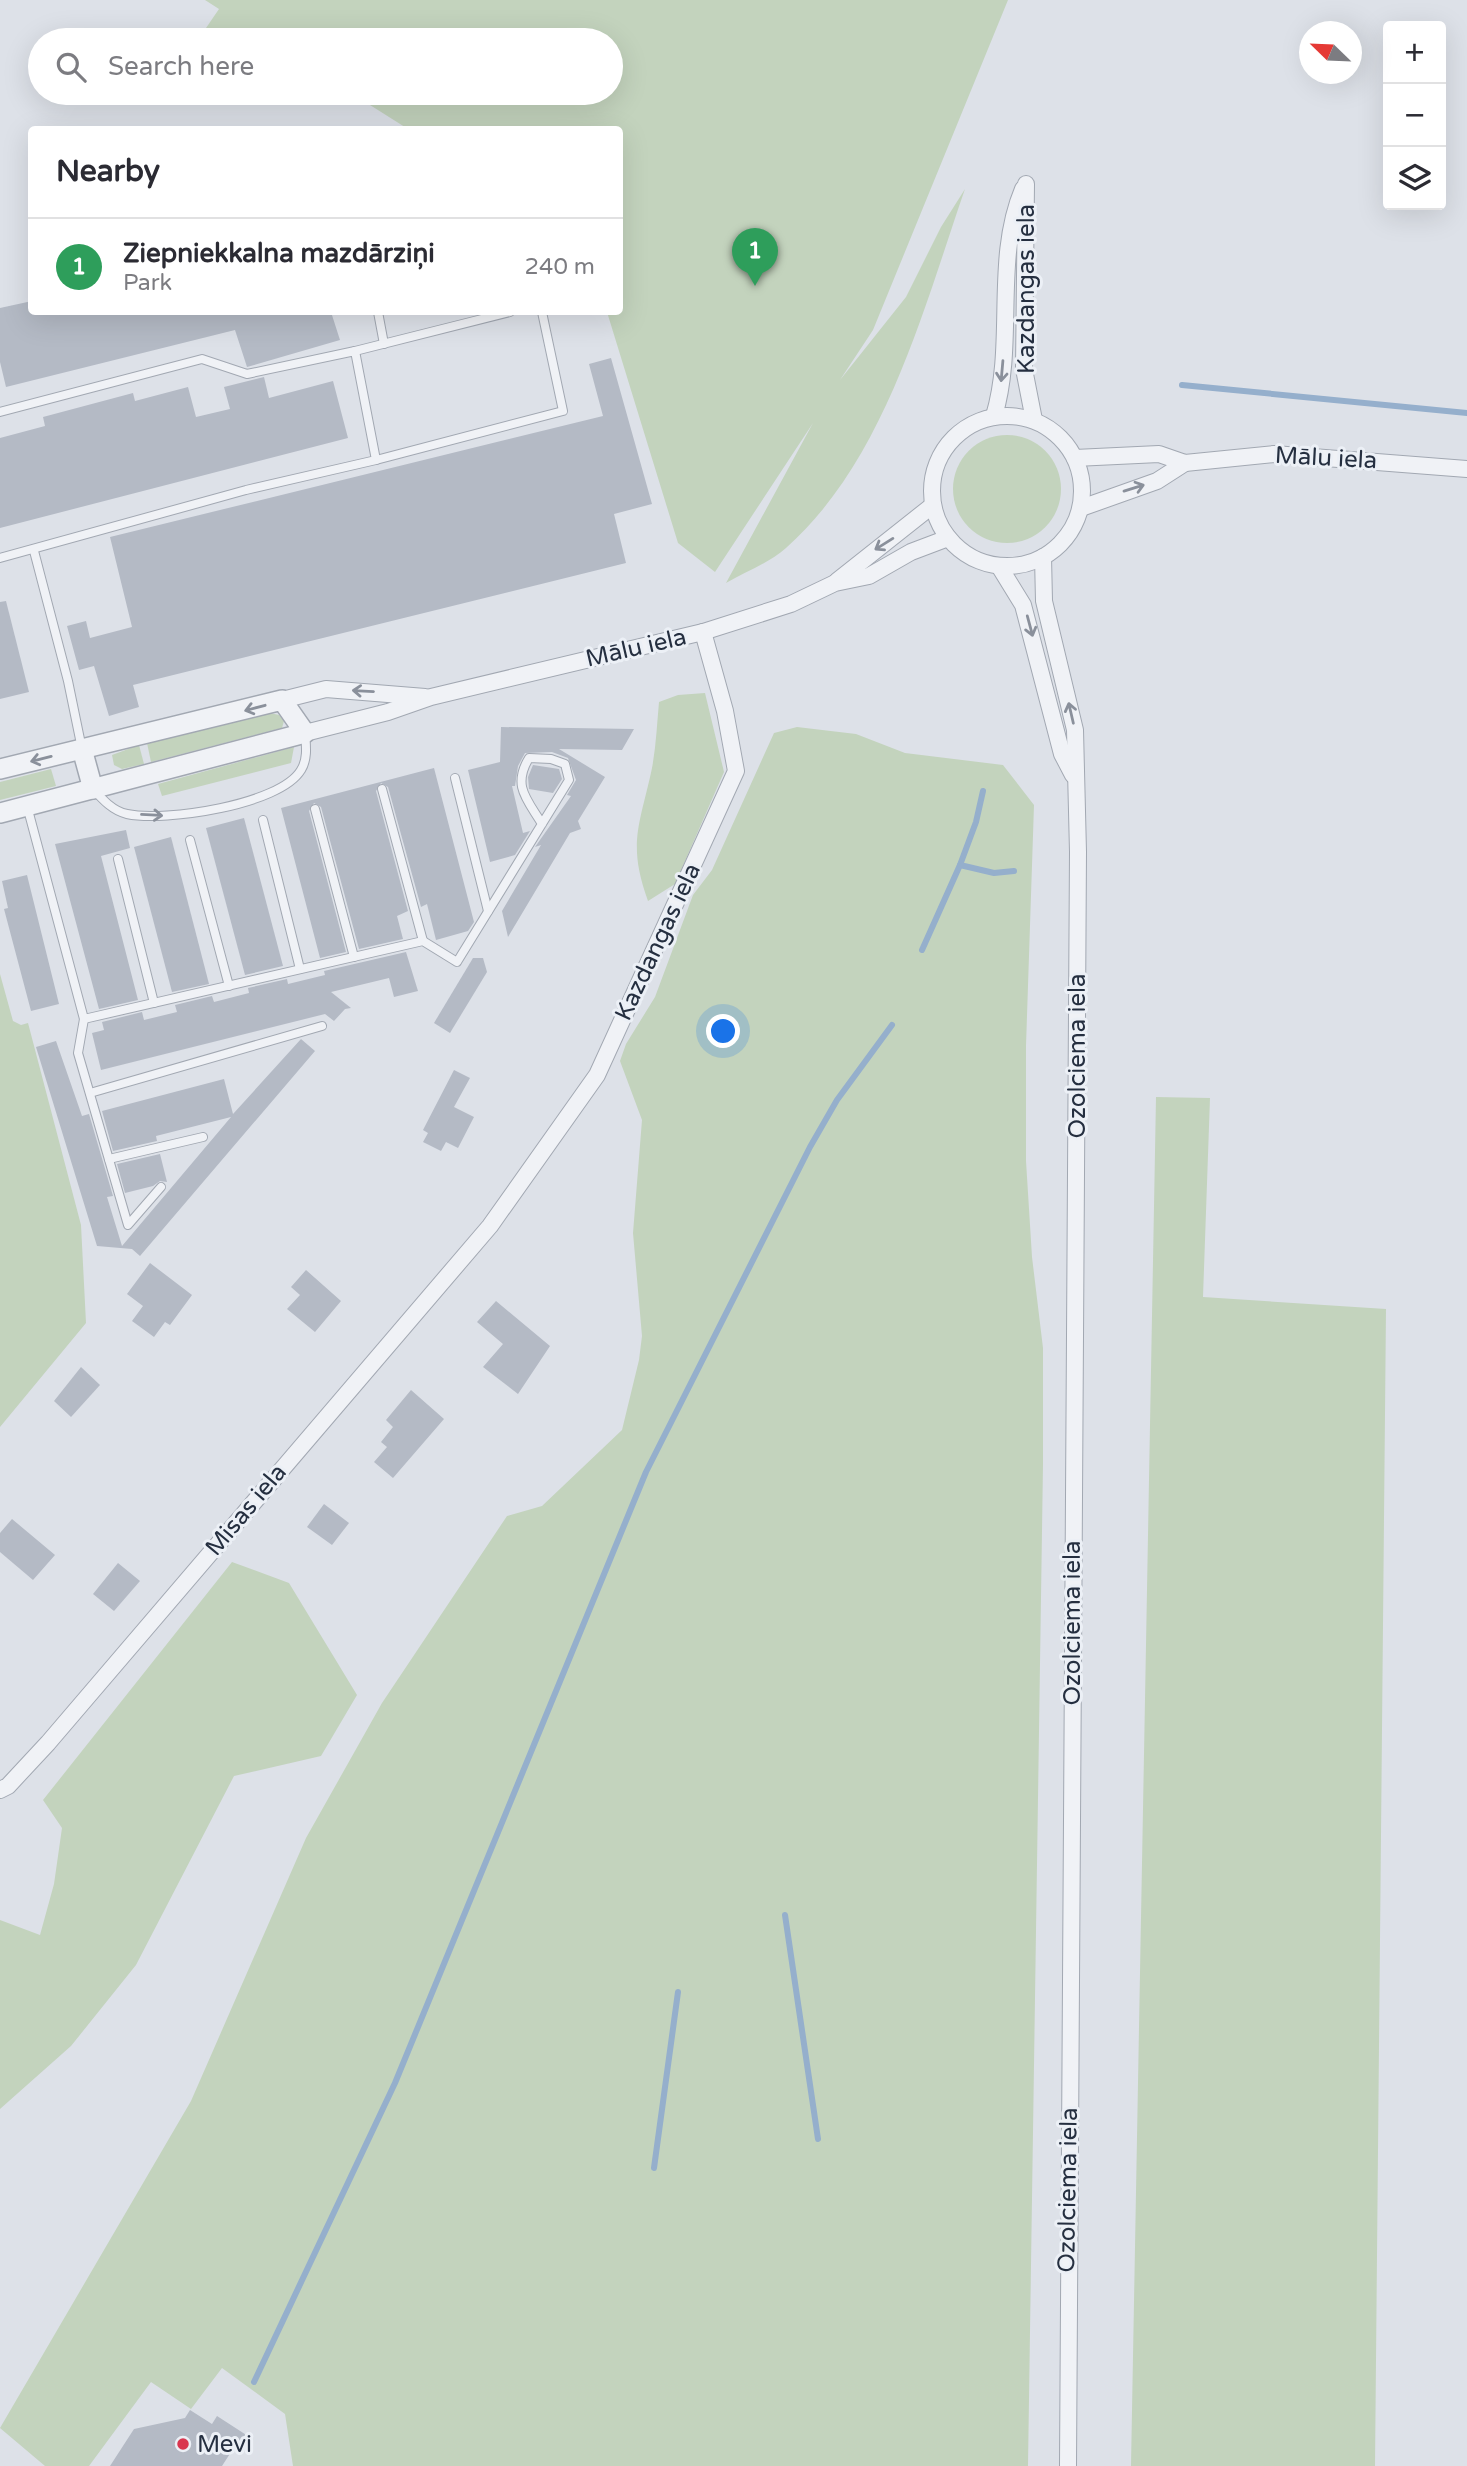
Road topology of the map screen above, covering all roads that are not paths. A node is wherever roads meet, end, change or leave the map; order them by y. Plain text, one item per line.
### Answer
1 (379, 315) edge
2 (498, 315) edge
3 (543, 315) edge
4 (384, 344) junction
5 (355, 351) junction
6 (0, 412) edge
7 (994, 416) junction
8 (1034, 420) junction
9 (1075, 458) junction
10 (376, 460) junction
11 (1185, 463) junction
12 (1467, 469) edge
13 (933, 505) junction
14 (1081, 508) junction
15 (948, 538) junction
16 (34, 551) junction
17 (1043, 557) junction
18 (0, 558) edge
19 (999, 566) junction
20 (835, 583) junction
21 (703, 632) junction
22 (431, 697) junction
23 (282, 700) junction
24 (305, 733) junction
25 (82, 749) junction
26 (0, 769) edge
27 (455, 778) dead end
28 (1076, 780) junction
29 (93, 789) junction
30 (382, 789) dead end
31 (27, 806) junction
32 (315, 809) dead end
33 (0, 813) edge
34 (263, 820) dead end
35 (542, 824) junction
36 (190, 840) dead end
37 (118, 859) dead end
38 (488, 911) junction
39 (423, 941) junction
40 (354, 957) junction
41 (300, 969) junction
42 (229, 986) junction
43 (154, 1003) junction
44 (84, 1019) junction
45 (322, 1026) dead end
46 (90, 1093) junction
47 (203, 1137) dead end
48 (109, 1159) junction
49 (161, 1187) dead end
50 (490, 1226) joint
51 (0, 1790) edge
52 (1068, 2466) edge

1 - 4 lane
2 - 4 lane
3 - 10 lane
4 - 5 lane
5 - 6 lane
5 - 10 lane
7 - 8 street
8 -> 7 street, Kazdangas iela
7 - 13 street
8 - 9 street
9 - 11 street, Mālu iela
9 - 14 street
10 - 16 lane
11 - 12 street, Mālu iela
14 -> 11 street, Mālu iela
13 - 15 street
13 -> 20 street, Mālu iela
14 - 17 street
15 - 19 street
15 - 20 street, Mālu iela
16 - 18 lane
16 - 25 lane
17 - 19 street
28 -> 17 street, Ozolciema iela
19 -> 28 street, Ozolciema iela
20 - 21 street, Mālu iela
21 - 22 street, Mālu iela
21 - 50 street, Kazdangas iela
22 -> 23 street, Mālu iela
22 - 24 street, Mālu iela
23 - 24 street
23 -> 25 street, Mālu iela
24 - 29 street, Mālu iela
29 -> 24 lane
25 -> 26 street, Mālu iela
25 - 29 street
27 - 38 lane
28 - 52 street, Ozolciema iela
29 - 31 street, Mālu iela
30 - 39 lane
31 - 33 street, Mālu iela
31 - 44 lane
32 - 40 lane
34 - 41 lane
35 - 35 lane
35 - 38 lane
36 - 42 lane
37 - 43 lane
38 - 39 lane
39 - 40 lane
40 - 41 lane
41 - 42 lane
42 - 43 lane
43 - 44 lane
44 - 46 lane
45 - 46 lane
46 - 48 lane
47 - 48 lane
48 - 49 lane
50 - 51 street, Misas iela

